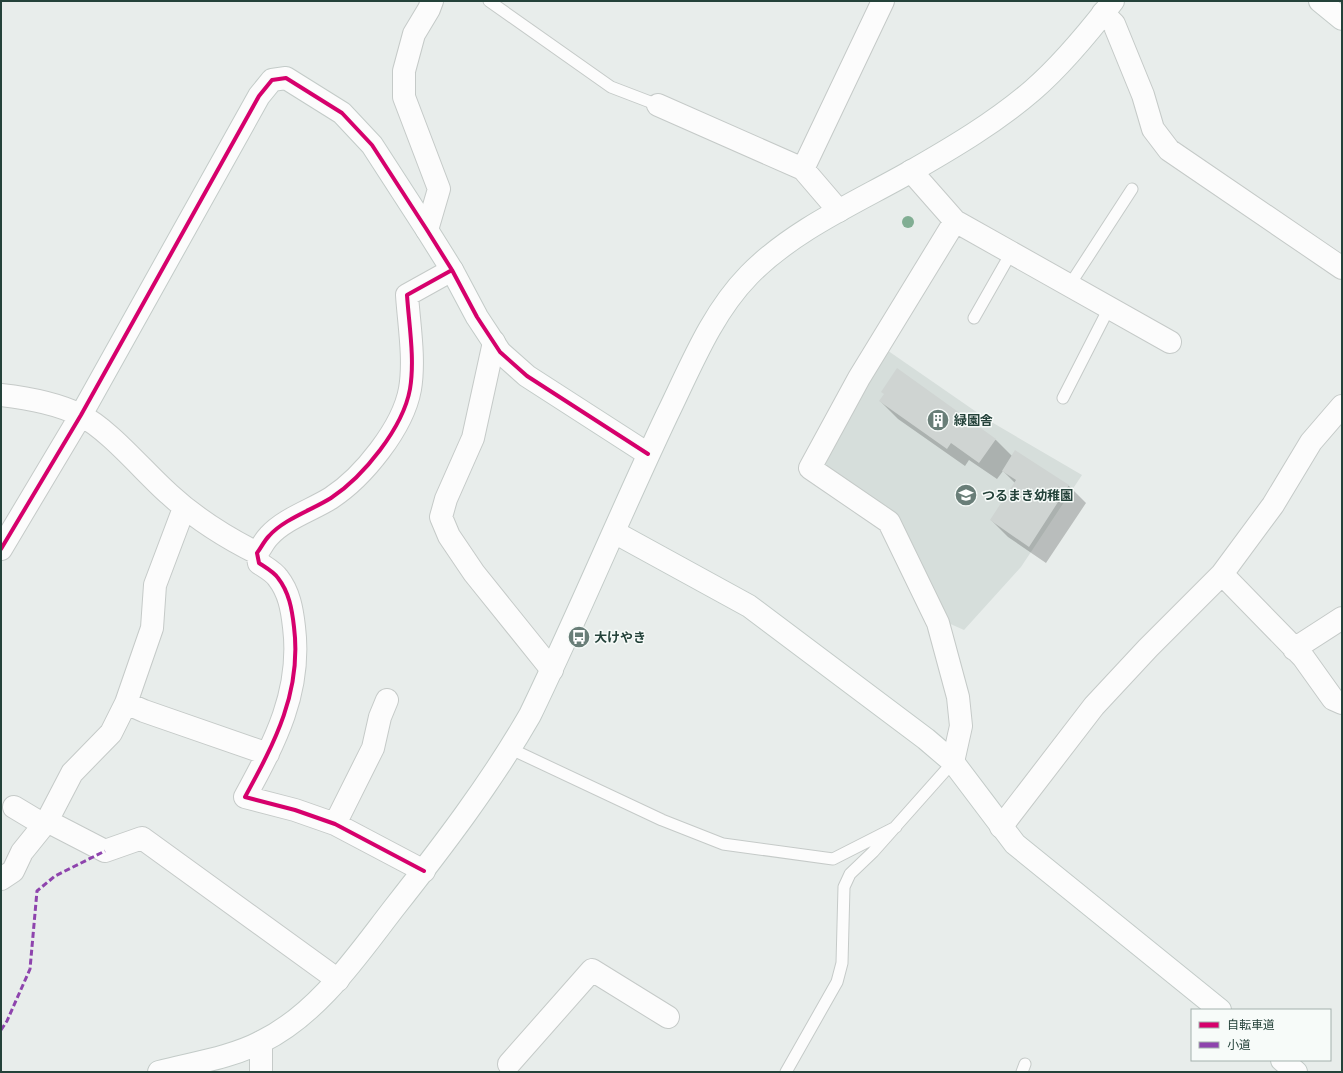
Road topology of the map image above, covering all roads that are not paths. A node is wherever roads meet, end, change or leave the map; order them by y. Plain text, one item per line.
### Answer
1 (432, 1) edge
2 (490, 1) edge
3 (883, 1) edge
4 (1320, 1) edge
5 (1108, 7) edge
6 (1342, 19) edge
7 (658, 105) joint
8 (803, 169) junction
9 (911, 171) junction
10 (1132, 189) dead end
11 (839, 211) junction
12 (955, 221) junction
13 (427, 230) junction
14 (1011, 253) junction
15 (1342, 268) edge
16 (452, 270) junction
17 (1069, 286) junction
18 (1110, 308) junction
19 (974, 318) dead end
20 (494, 342) junction
21 (1170, 342) dead end
22 (1, 395) edge
23 (1063, 398) dead end
24 (1342, 406) edge
25 (80, 416) junction
26 (648, 454) junction
27 (184, 508) junction
28 (614, 532) junction
29 (1, 549) edge
30 (257, 553) junction
31 (1222, 574) junction
32 (1342, 618) edge
33 (1294, 649) junction
34 (552, 670) junction
35 (387, 700) dead end
36 (126, 703) junction
37 (1342, 703) edge
38 (511, 749) junction
39 (268, 754) junction
40 (954, 762) junction
41 (14, 807) dead end
42 (45, 823) junction
43 (335, 824) junction
44 (896, 827) junction
45 (1001, 827) junction
46 (424, 871) junction
47 (1, 879) edge
48 (338, 980) junction
49 (1219, 1009) edge
50 (668, 1018) dead end
51 (261, 1042) junction
52 (1283, 1061) edge
53 (511, 1069) edge
54 (159, 1072) edge
55 (261, 1072) edge
56 (786, 1072) edge
57 (1296, 1072) edge

1 - 13 street
2 - 7 lane
3 - 8 street
4 - 6 street
5 - 9 street
5 - 15 street
7 - 8 street
8 - 11 street
9 - 11 street
9 - 12 street
10 - 17 lane
11 - 26 street
12 - 14 street
12 - 40 street
13 - 16 street
13 - 25 street
14 - 17 street
14 - 19 lane
16 - 20 street
16 - 30 street
17 - 18 street
18 - 21 street
18 - 23 lane
20 - 26 street
20 - 34 street
22 - 25 street
24 - 31 street
25 - 27 street
25 - 29 street
26 - 28 street
27 - 30 street
27 - 36 street
28 - 34 street
28 - 40 street
30 - 39 street
31 - 33 street
31 - 45 street
32 - 33 street
33 - 37 street
34 - 38 street
35 - 43 street
36 - 39 street
36 - 42 street
38 - 44 lane
38 - 46 street
39 - 43 street
40 - 44 lane
40 - 45 street
41 - 42 street
42 - 47 street
42 - 48 street
43 - 46 street
44 - 56 lane
45 - 49 street
46 - 48 street
48 - 51 street
50 - 53 street
51 - 54 street
51 - 55 street
52 - 57 street

